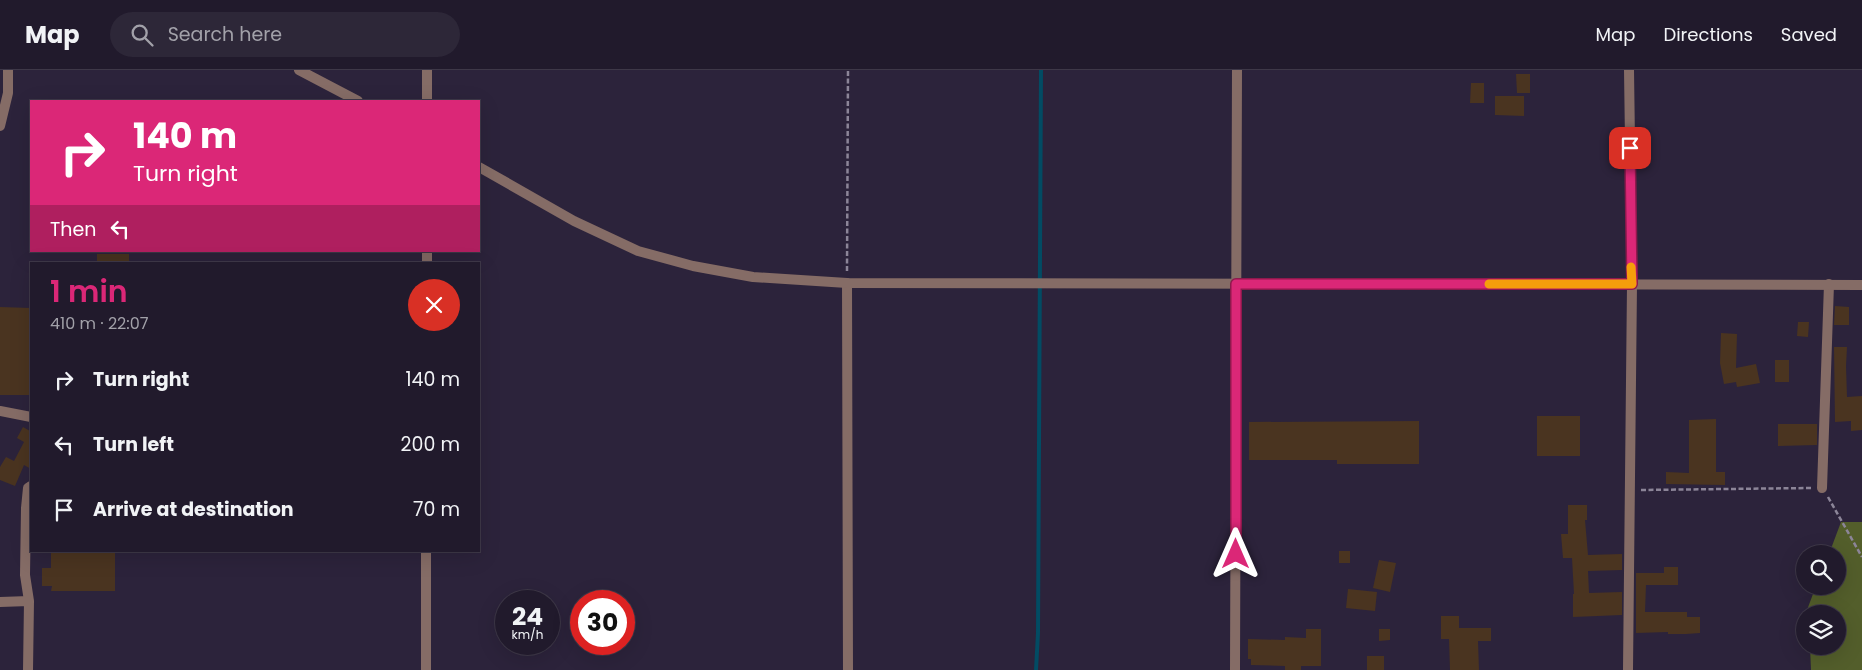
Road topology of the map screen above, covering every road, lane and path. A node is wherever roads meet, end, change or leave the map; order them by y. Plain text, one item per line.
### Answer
1 (8, 70) edge
2 (298, 70) edge
3 (428, 70) edge
4 (848, 70) edge
5 (1237, 70) edge
6 (1629, 70) edge
7 (356, 100) edge
8 (427, 100) edge
9 (0, 126) edge
10 (480, 168) edge
11 (847, 283) junction
12 (1236, 284) junction
13 (1632, 284) junction
14 (1829, 284) junction
15 (1862, 285) edge
16 (0, 411) edge
17 (30, 417) edge
18 (30, 487) edge
19 (1822, 488) junction
20 (1630, 490) junction
21 (426, 552) edge
22 (1862, 557) edge
23 (30, 601) junction
24 (0, 602) edge
25 (28, 670) edge
26 (426, 670) edge
27 (848, 670) edge
28 (1235, 670) edge
29 (1628, 670) edge

1 - 9 street
2 - 7 street
3 - 8 street
4 - 11 path
5 - 12 street
6 - 13 street
10 - 11 street
11 - 12 street
11 - 27 street
12 - 13 street
12 - 28 street
13 - 14 street
13 - 20 street
14 - 15 street
14 - 19 street
16 - 17 street
18 - 23 street
19 - 20 path
19 - 22 path
20 - 29 street
21 - 26 street
23 - 24 street
23 - 25 street

